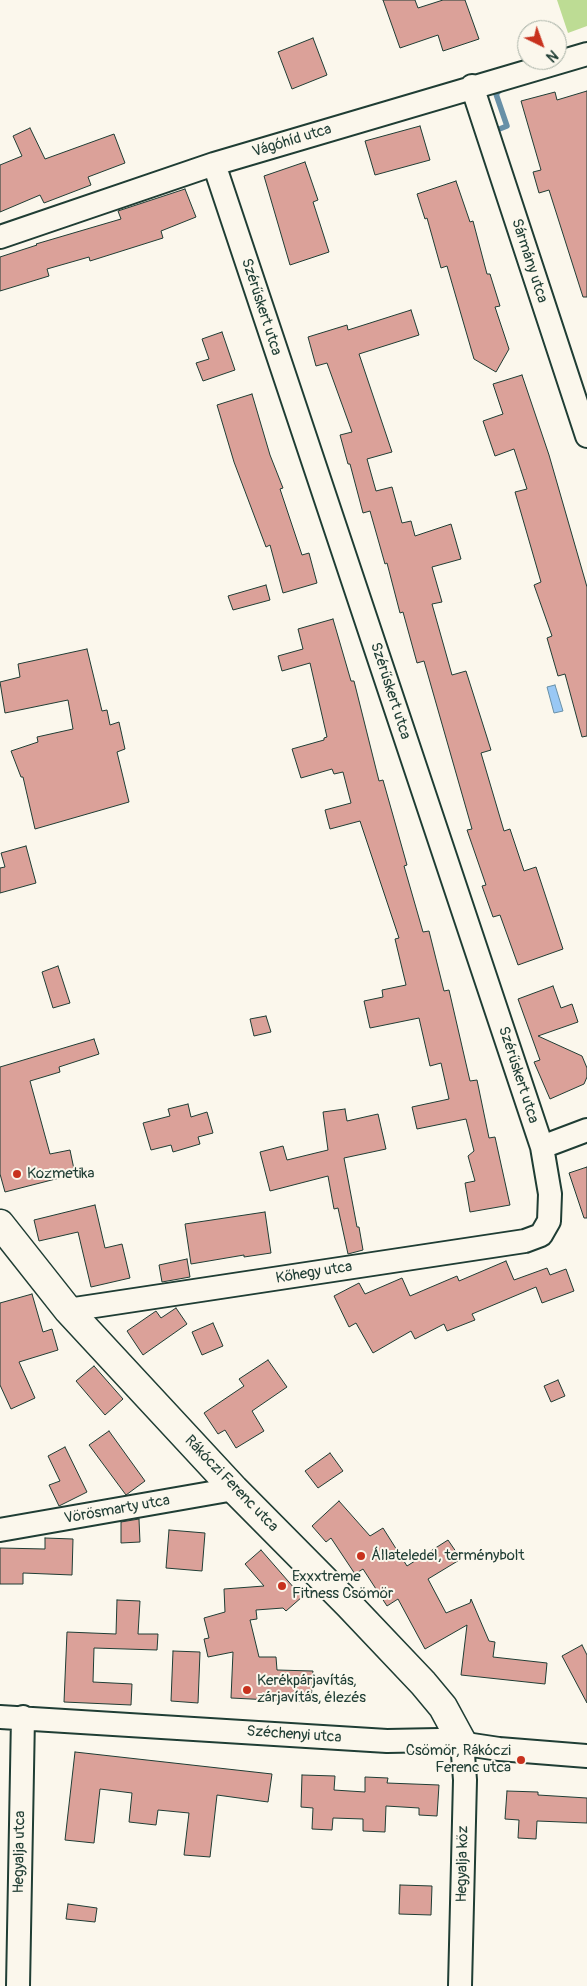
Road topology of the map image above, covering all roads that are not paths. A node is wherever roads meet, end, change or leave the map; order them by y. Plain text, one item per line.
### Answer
1 (587, 54) edge
2 (472, 86) junction
3 (214, 164) junction
4 (0, 237) edge
5 (580, 394) edge
6 (587, 436) edge
7 (587, 1130) edge
8 (542, 1147) junction
9 (549, 1220) joint
10 (0, 1224) edge
11 (68, 1310) junction
12 (234, 1489) junction
13 (0, 1530) edge
14 (23, 1717) junction
15 (0, 1718) edge
16 (462, 1742) junction
17 (587, 1756) edge
18 (18, 1986) edge
19 (460, 1986) edge

1 - 2 street, Vágóhíd utca
2 - 3 street, Vágóhíd utca
2 - 5 street, Sármány utca
3 - 4 street, Vágóhíd utca
3 - 8 street, Szérűskert utca
5 - 6 street, Sármány utca
7 - 8 street
8 - 9 street, Szérűskert utca
9 - 11 street, Kőhegy utca
10 - 11 street, Rákóczi Ferenc utca
11 - 12 street, Rákóczi Ferenc utca
12 - 13 street, Vörösmarty utca
12 - 16 street, Rákóczi Ferenc utca
14 - 15 street, Széchenyi utca
14 - 16 street, Széchenyi utca
14 - 18 street, Hegyalja utca
16 - 17 street, Széchenyi utca
16 - 19 street, Hegyalja köz

